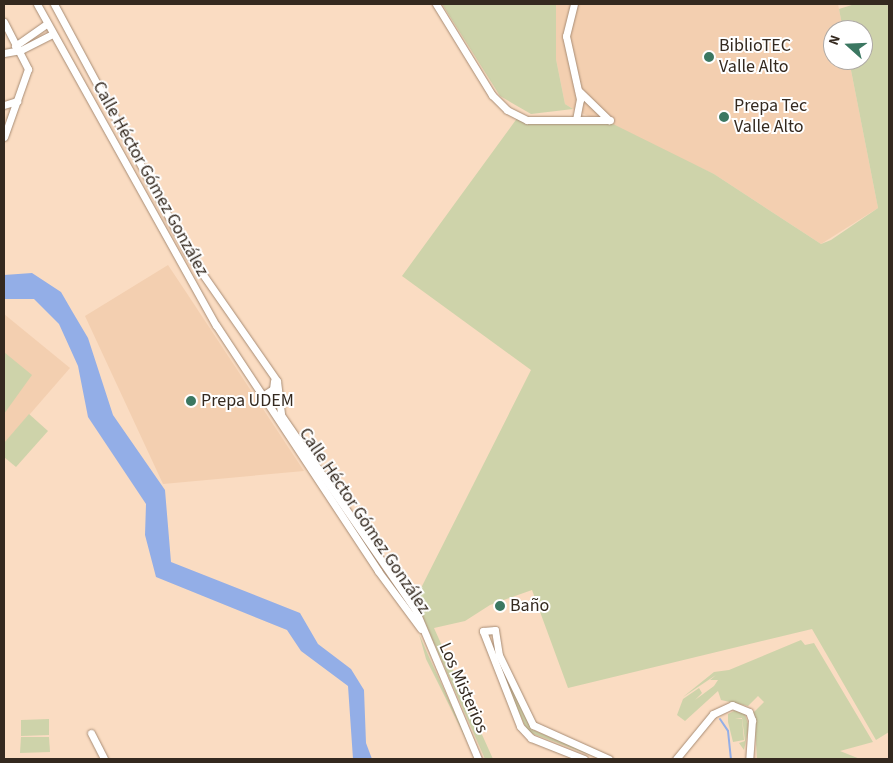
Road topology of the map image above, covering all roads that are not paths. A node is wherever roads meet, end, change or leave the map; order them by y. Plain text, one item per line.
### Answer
1 (37, 4) edge
2 (54, 4) edge
3 (436, 4) edge
4 (574, 4) edge
5 (4, 22) edge
6 (47, 24) junction
7 (52, 34) junction
8 (29, 36) junction
9 (34, 43) junction
10 (19, 47) junction
11 (4, 53) edge
12 (578, 91) junction
13 (17, 101) junction
14 (4, 105) edge
15 (110, 112) junction
16 (99, 119) junction
17 (576, 120) junction
18 (4, 138) edge
19 (272, 376) junction
20 (264, 395) junction
21 (278, 417) junction
22 (392, 575) junction
23 (384, 580) junction
24 (421, 629) junction
25 (91, 733) dead end
26 (104, 759) edge
27 (478, 759) edge
28 (584, 759) edge
29 (609, 759) edge
30 (676, 759) edge
31 (749, 759) edge

1 - 6 street, Calle Héctor Gómez González
2 - 15 street, Calle Héctor Gómez González
3 - 17 street
4 - 12 street
5 - 10 street
6 - 7 street, Calle Héctor Gómez González
6 - 8 street
7 - 9 street
7 - 16 street, Calle Héctor Gómez González
8 - 9 street
8 - 10 street
9 - 10 street
10 - 11 street
10 - 13 street
12 - 17 street
12 - 17 street
13 - 14 street
13 - 18 street
15 - 16 street
15 - 19 street, Calle Héctor Gómez González
16 - 20 street, Calle Héctor Gómez González
19 - 20 street
19 - 21 street, Calle Héctor Gómez González
20 - 21 street, Calle Héctor Gómez González
21 - 22 street, Calle Héctor Gómez González
21 - 23 street, Calle Héctor Gómez González
22 - 23 street
22 - 24 street, Calle Héctor Gómez González
23 - 24 street, Calle Héctor Gómez González
24 - 27 street, Los Misterios
25 - 26 street
28 - 29 street
30 - 31 street

